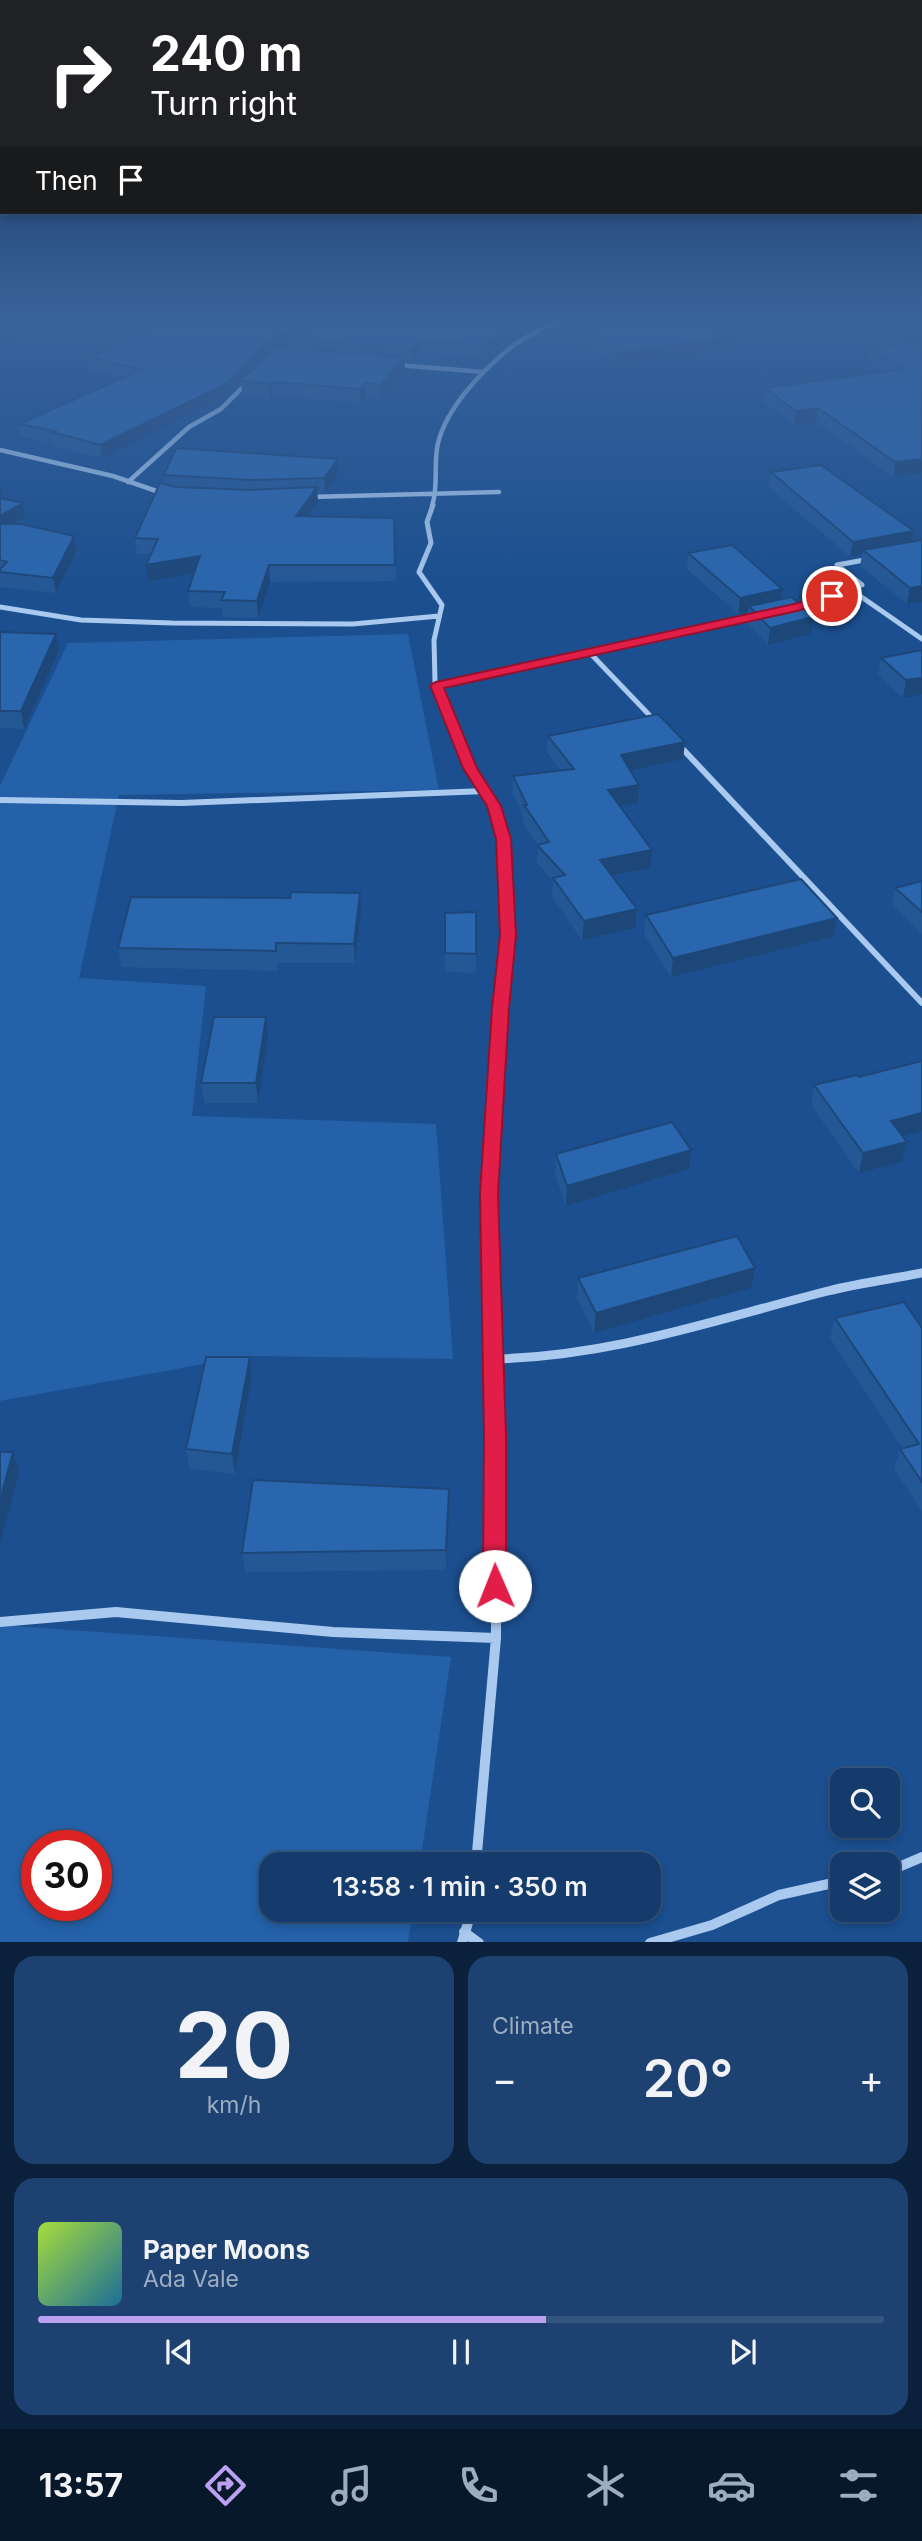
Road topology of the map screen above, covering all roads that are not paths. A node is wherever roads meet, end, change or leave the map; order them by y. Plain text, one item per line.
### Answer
1 (220, 410) edge
2 (454, 410) edge
3 (0, 450) edge
4 (128, 482) junction
5 (499, 492) dead end
6 (436, 494) junction
7 (178, 497) edge
8 (305, 497) edge
9 (876, 558) edge
10 (850, 589) junction
11 (0, 607) edge
12 (785, 610) edge
13 (760, 615) edge
14 (439, 616) junction
15 (922, 639) edge
16 (590, 653) junction
17 (436, 685) junction
18 (666, 731) edge
19 (675, 741) edge
20 (485, 792) junction
21 (0, 800) edge
22 (922, 1003) edge
23 (922, 1273) edge
24 (494, 1359) junction
25 (0, 1622) edge
26 (496, 1638) junction
27 (477, 1852) edge
28 (922, 1857) edge
29 (900, 1866) edge
30 (830, 1884) edge
31 (463, 1937) edge
32 (479, 1942) edge
33 (650, 1942) edge

1 - 4 street
2 - 6 street
3 - 4 street
4 - 7 street
5 - 6 street
6 - 8 street
6 - 14 street
9 - 10 street
10 - 12 street
10 - 15 street
11 - 14 street
13 - 16 street
14 - 17 street
16 - 17 street
16 - 18 street
17 - 20 street
19 - 22 street
20 - 21 street
20 - 24 street
23 - 24 street
24 - 26 street
25 - 26 street
26 - 27 street
28 - 29 street
30 - 33 street
31 - 32 street

